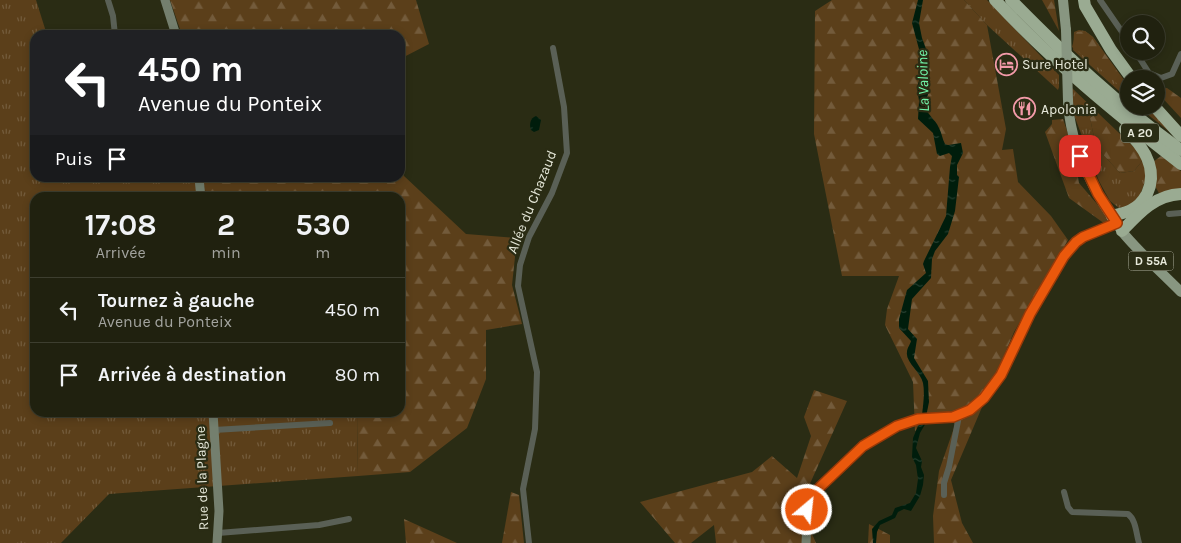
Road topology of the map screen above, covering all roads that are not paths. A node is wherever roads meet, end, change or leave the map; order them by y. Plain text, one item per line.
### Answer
1 (108, 0) edge
2 (165, 0) edge
3 (995, 0) edge
4 (1011, 0) edge
5 (1063, 0) edge
6 (1084, 0) edge
7 (1100, 0) edge
8 (1120, 29) edge
9 (114, 30) edge
10 (174, 30) edge
11 (553, 48) dead end
12 (1181, 54) edge
13 (1141, 60) edge
14 (1125, 70) edge
15 (1100, 100) junction
16 (1162, 115) edge
17 (1181, 136) edge
18 (1181, 150) edge
19 (1181, 164) edge
20 (1181, 194) edge
21 (1181, 213) edge
22 (1169, 214) dead end
23 (1117, 223) junction
24 (1181, 292) edge
25 (959, 416) junction
26 (213, 417) edge
27 (330, 422) dead end
28 (214, 430) junction
29 (1064, 492) dead end
30 (944, 495) dead end
31 (349, 519) dead end
32 (218, 533) junction
33 (217, 543) edge
34 (529, 543) edge
35 (806, 543) edge
36 (1138, 543) edge

1 - 9 street
2 - 10 street
3 - 15 highway, A 20
4 - 18 highway, A 20
5 - 23 main road, D 55A, bridge
6 - 14 highway
7 - 8 street
11 - 34 street, Allée du Chazaud
12 - 13 street
15 - 19 highway, A 20
15 - 23 highway
16 - 17 highway
20 - 23 highway
21 - 22 street
23 - 24 main road, D 55A
23 - 25 street
25 - 30 street
25 - 35 street
26 - 28 street, Rue de la Plagne
27 - 28 street
28 - 32 street, Rue de la Plagne
29 - 36 street
31 - 32 street
32 - 33 street, Rue de la Plagne

